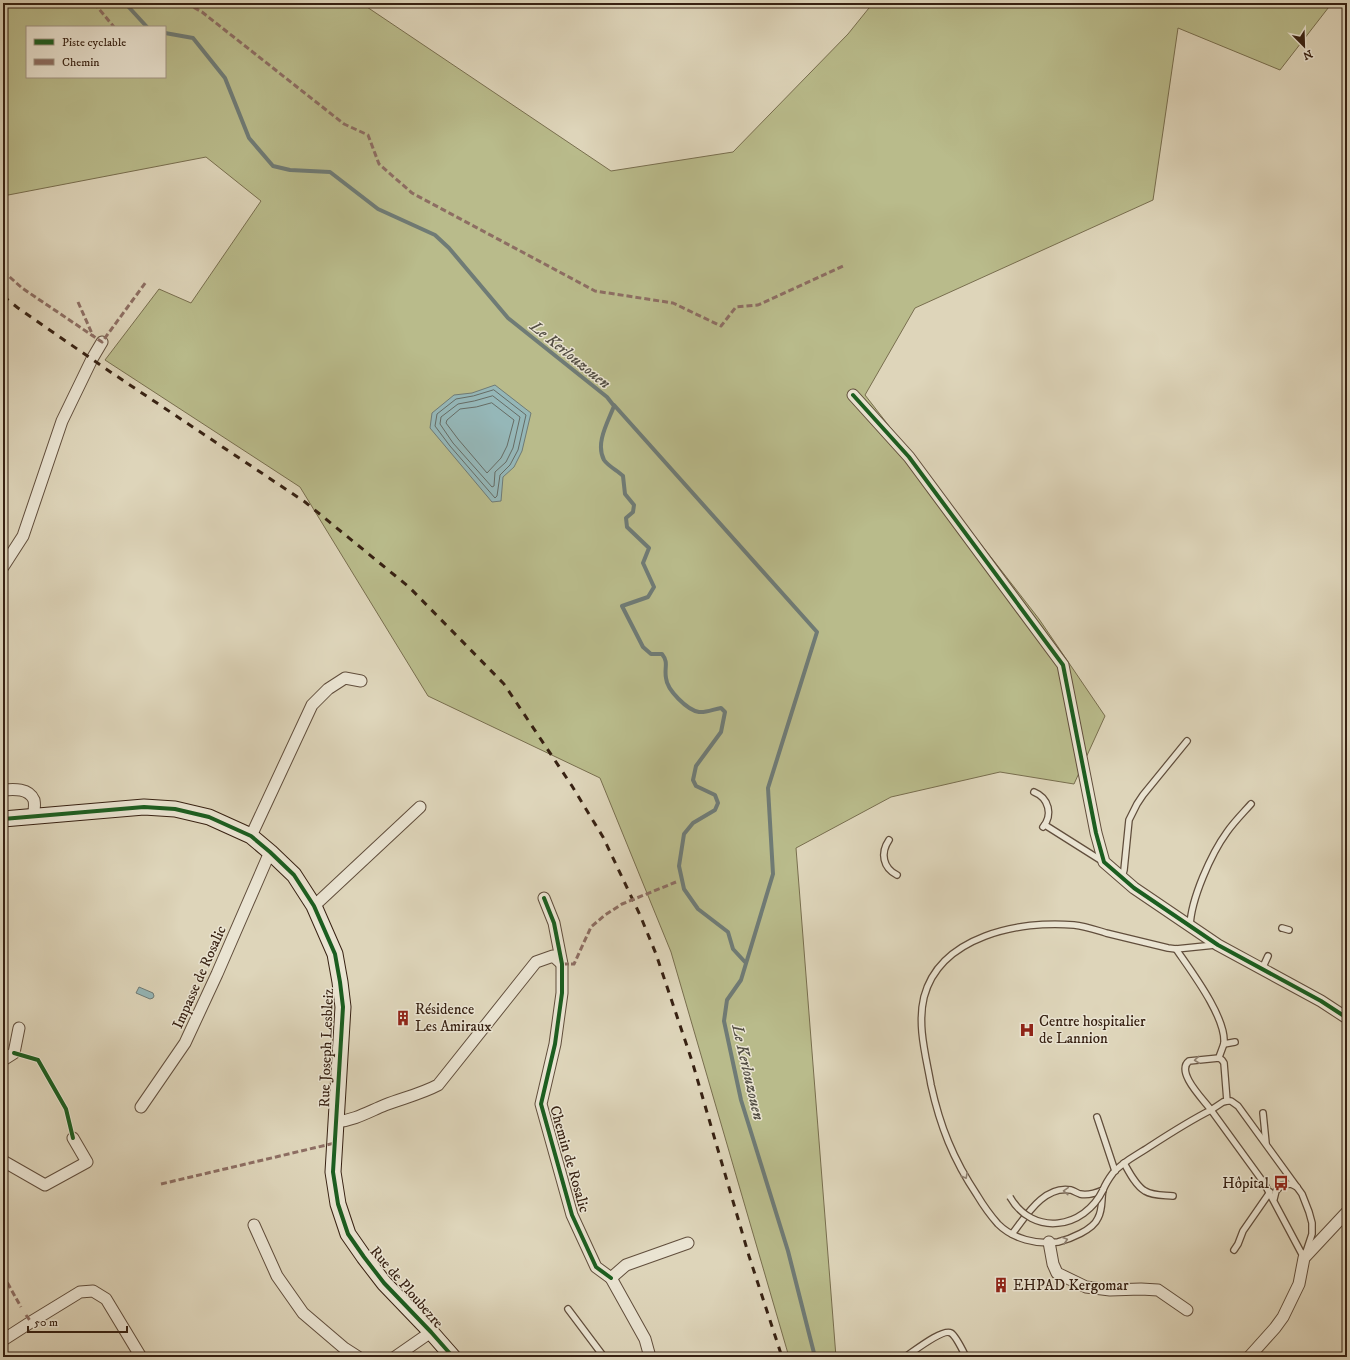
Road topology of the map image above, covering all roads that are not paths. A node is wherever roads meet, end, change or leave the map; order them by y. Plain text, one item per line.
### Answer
1 (102, 342) dead end
2 (853, 395) dead end
3 (3, 567) edge
4 (361, 681) dead end
5 (1187, 741) dead end
6 (3, 790) edge
7 (1034, 792) dead end
8 (1251, 804) dead end
9 (420, 807) dead end
10 (33, 816) junction
11 (3, 819) edge
12 (251, 836) junction
13 (889, 840) dead end
14 (270, 852) junction
15 (1104, 862) junction
16 (897, 875) dead end
17 (1122, 877) junction
18 (544, 898) dead end
19 (314, 906) junction
20 (1190, 926) junction
21 (1282, 928) dead end
22 (1289, 930) dead end
23 (1218, 945) junction
24 (1176, 949) junction
25 (1268, 956) dead end
26 (562, 964) junction
27 (1262, 969) junction
28 (1347, 1018) edge
29 (19, 1028) dead end
30 (1235, 1042) dead end
31 (1224, 1044) junction
32 (1218, 1058) junction
33 (3, 1060) edge
34 (1227, 1100) junction
35 (140, 1107) dead end
36 (1211, 1110) junction
37 (1263, 1113) dead end
38 (1097, 1117) dead end
39 (336, 1129) junction
40 (73, 1138) dead end
41 (1266, 1143) junction
42 (3, 1161) edge
43 (1124, 1164) junction
44 (1115, 1171) junction
45 (1299, 1189) junction
46 (1103, 1190) junction
47 (1270, 1192) junction
48 (1173, 1196) dead end
49 (1010, 1197) dead end
50 (1274, 1199) junction
51 (1347, 1212) edge
52 (254, 1226) dead end
53 (1012, 1234) junction
54 (1049, 1242) junction
55 (688, 1243) dead end
56 (1234, 1250) dead end
57 (1304, 1258) junction
58 (611, 1278) junction
59 (568, 1309) dead end
60 (1187, 1310) dead end
61 (431, 1332) junction
62 (3, 1340) edge
63 (141, 1357) edge
64 (358, 1357) edge
65 (395, 1357) edge
66 (453, 1357) edge
67 (604, 1357) edge
68 (650, 1357) edge
69 (905, 1357) edge
70 (966, 1357) edge
71 (1249, 1357) edge

1 - 3 street
2 - 15 street
4 - 12 street
5 - 17 lane
6 - 10 street
7 - 15 lane
8 - 20 lane
9 - 19 street
10 - 11 main road, Rue Joseph Lesbleiz
10 - 12 main road, Rue Joseph Lesbleiz
12 - 14 main road, Rue Joseph Lesbleiz
13 - 16 lane
14 - 19 main road, Rue Joseph Lesbleiz
14 - 35 street, Impasse de Rosalic
15 - 17 street
17 - 20 street
18 - 26 street, Chemin de Rosalic
19 - 39 main road, Rue Joseph Lesbleiz
20 - 23 street
21 - 22 lane
23 - 24 lane
23 - 27 street
24 - 31 lane
24 -> 53 lane
25 - 27 lane
26 - 39 street
26 - 58 street, Chemin de Rosalic
27 - 28 street
29 - 33 street
30 - 31 lane
31 - 32 lane
32 - 34 lane
32 -> 36 lane
34 - 36 lane
34 - 41 lane
36 - 43 lane
36 - 47 lane
37 - 41 lane
38 - 44 lane
39 - 61 main road, Rue de Ploubezre
40 - 42 street
41 - 45 lane
43 - 44 lane
43 - 48 lane
44 - 46 lane
45 - 50 lane
45 - 57 lane
46 - 49 lane, bridge
46 -> 53 lane
54 -> 46 lane
47 - 50 lane
47 - 56 lane
50 - 57 lane
51 - 57 street
52 - 64 street
53 - 54 lane
54 - 60 street
55 - 58 street
57 - 71 street
58 - 68 street, Chemin de Rosalic
59 - 67 lane
61 - 65 street
61 - 66 main road, Rue de Ploubezre
62 - 63 street
69 - 70 lane

